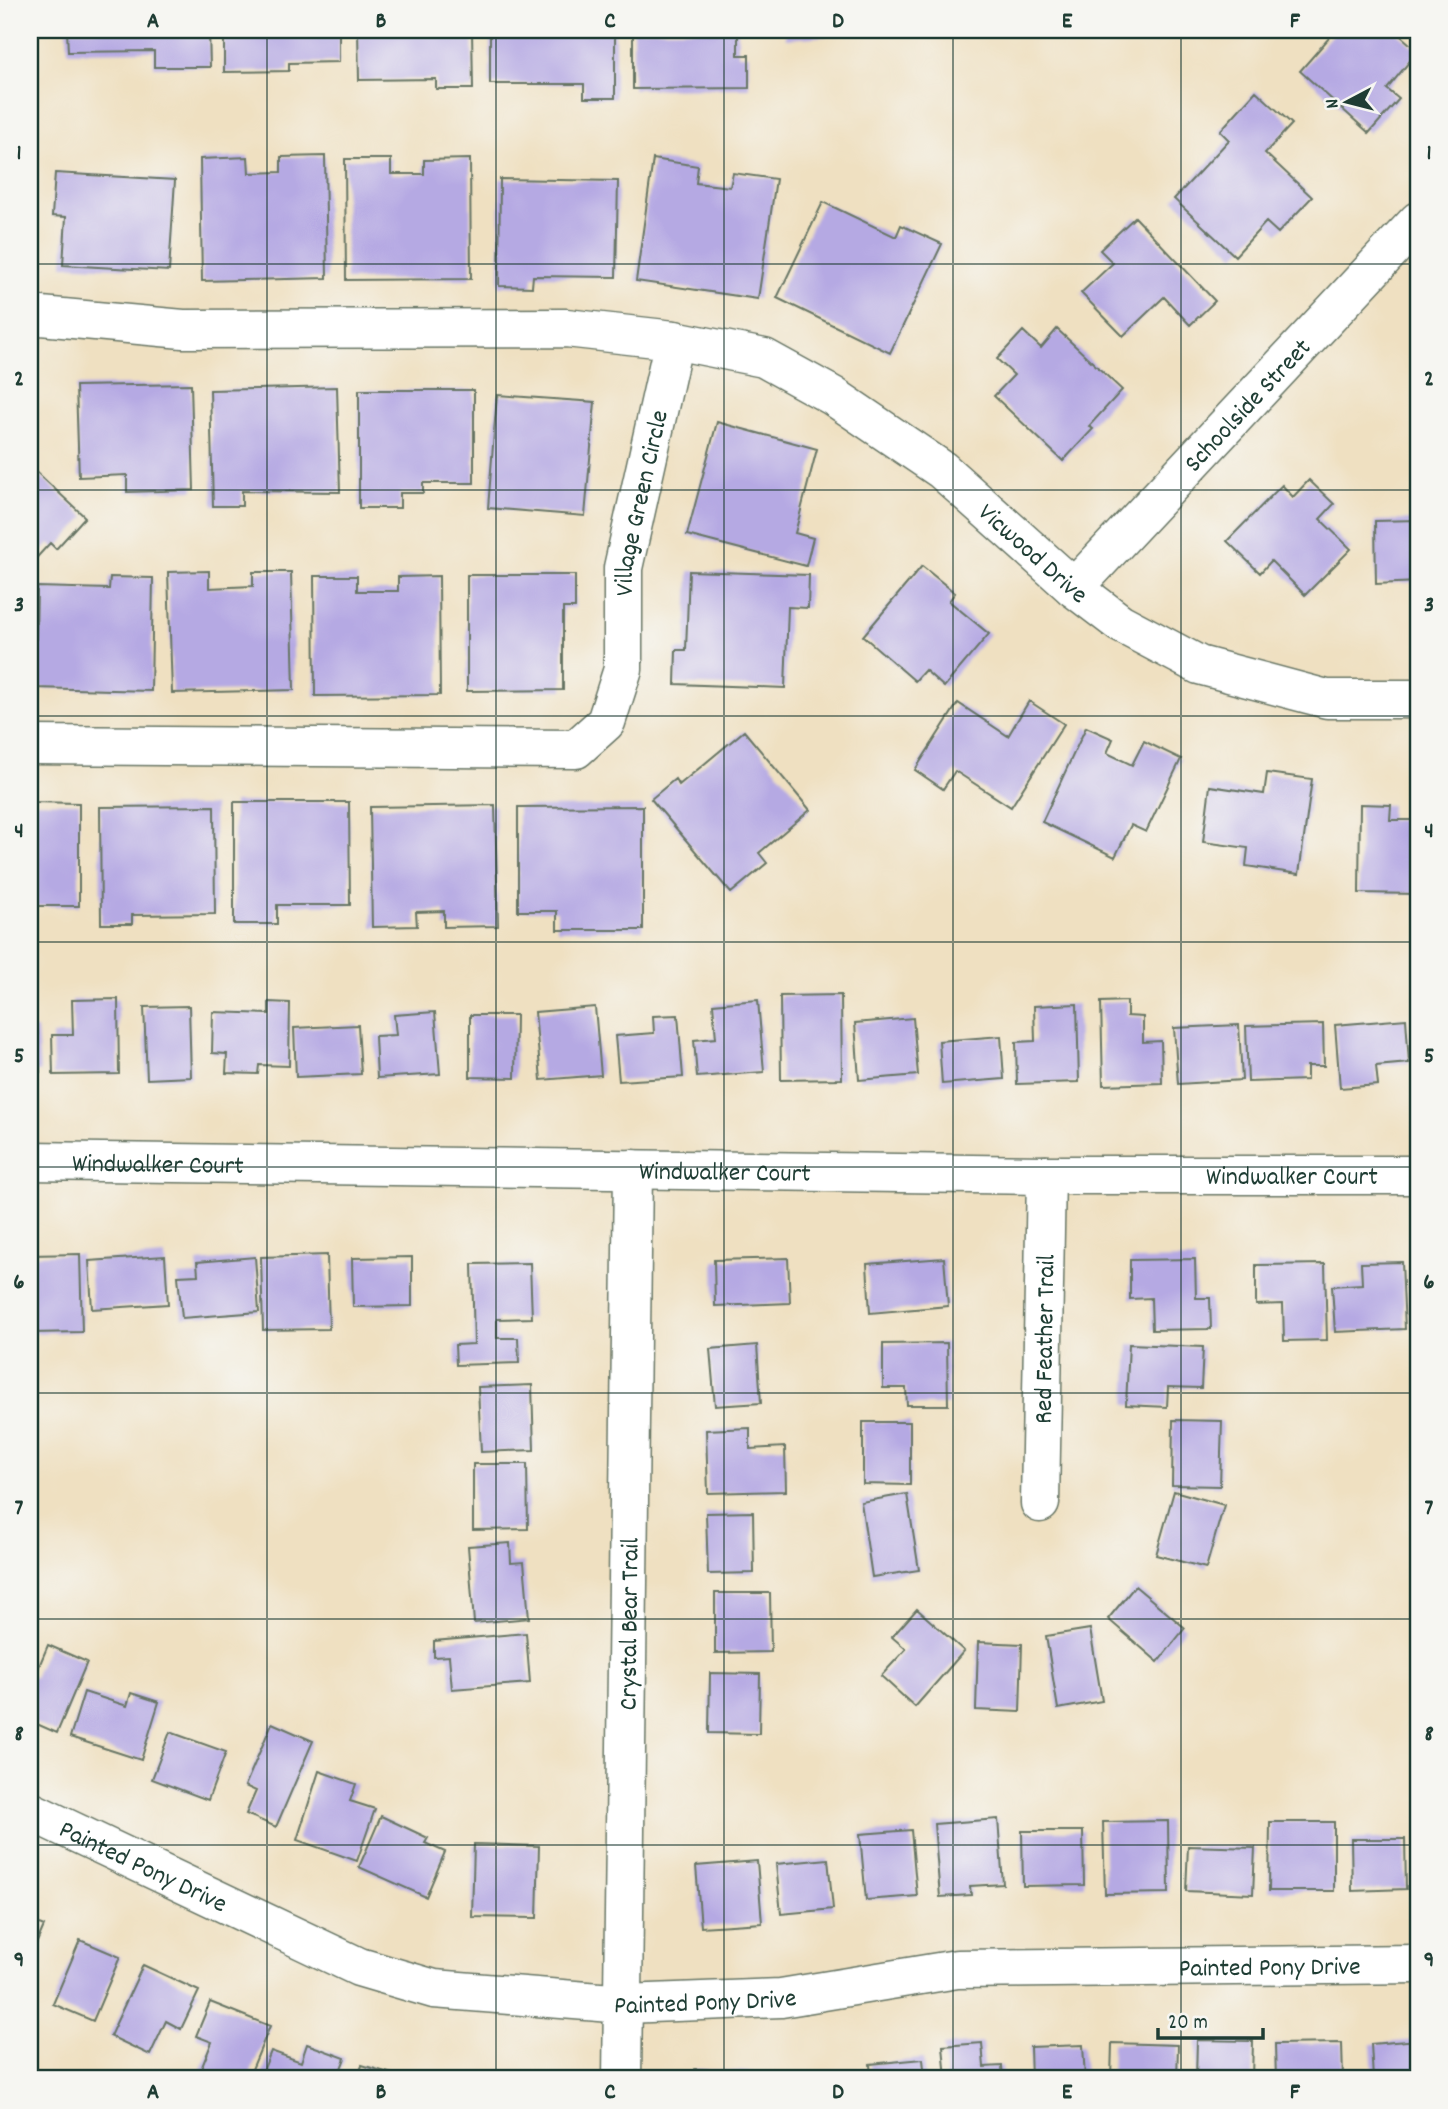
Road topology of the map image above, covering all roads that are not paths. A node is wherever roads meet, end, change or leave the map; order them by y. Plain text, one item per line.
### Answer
1 (1418, 221) edge
2 (30, 315) edge
3 (674, 340) junction
4 (1074, 588) junction
5 (1418, 699) edge
6 (30, 745) edge
7 (30, 1161) edge
8 (633, 1169) junction
9 (1046, 1175) junction
10 (1418, 1175) edge
11 (1040, 1503) dead end
12 (30, 1811) edge
13 (1418, 1964) edge
14 (625, 2004) junction
15 (622, 2079) edge

1 - 4 street, Schoolside Street
2 - 3 street
3 - 4 street, Vicwood Drive
3 - 6 street, Village Green Circle
4 - 5 street, Vicwood Drive
7 - 8 street, Windwalker Court
8 - 9 street, Windwalker Court
8 - 14 street, Crystal Bear Trail
9 - 10 street, Windwalker Court
9 - 11 street, Red Feather Trail
12 - 14 street, Painted Pony Drive
13 - 14 street, Painted Pony Drive
14 - 15 street, Crystal Bear Trail

